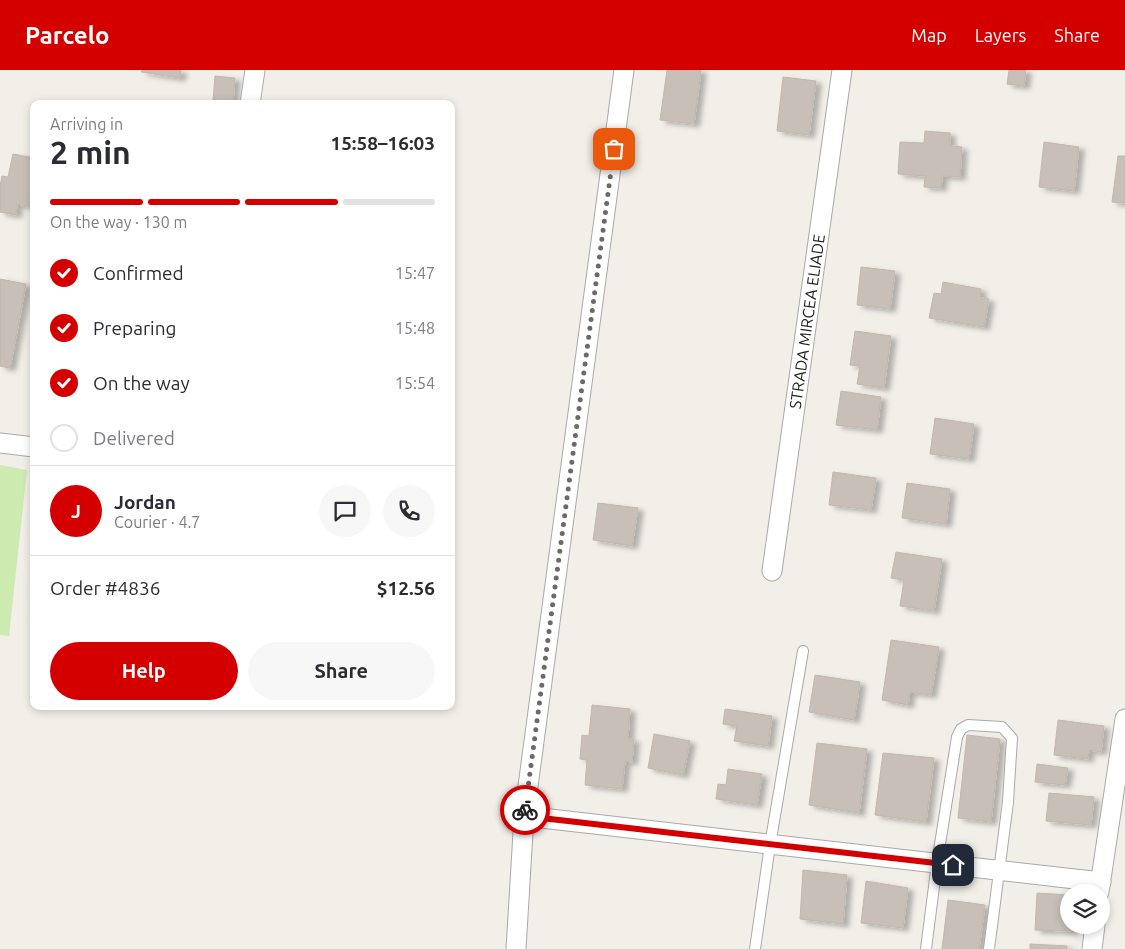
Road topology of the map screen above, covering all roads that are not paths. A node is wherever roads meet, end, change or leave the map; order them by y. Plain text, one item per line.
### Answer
1 (255, 70) edge
2 (624, 70) edge
3 (842, 70) edge
4 (251, 100) edge
5 (0, 443) edge
6 (30, 447) edge
7 (772, 571) dead end
8 (803, 651) dead end
9 (1125, 719) edge
10 (524, 816) junction
11 (770, 845) junction
12 (937, 863) junction
13 (1000, 871) junction
14 (1081, 884) edge
15 (1100, 884) edge
16 (1094, 934) edge
17 (516, 949) edge
18 (756, 949) edge
19 (926, 949) edge
20 (989, 949) edge
21 (1092, 949) edge

1 - 4 street
2 - 10 street
3 - 7 street, STRADA MIRCEA ELIADE
5 - 6 street
8 - 11 lane
9 - 15 street
10 - 11 street
10 - 17 street
11 - 12 street
11 - 18 lane
12 - 13 street
12 - 13 lane
12 - 19 lane
13 - 14 street
13 - 20 lane
16 - 21 street

